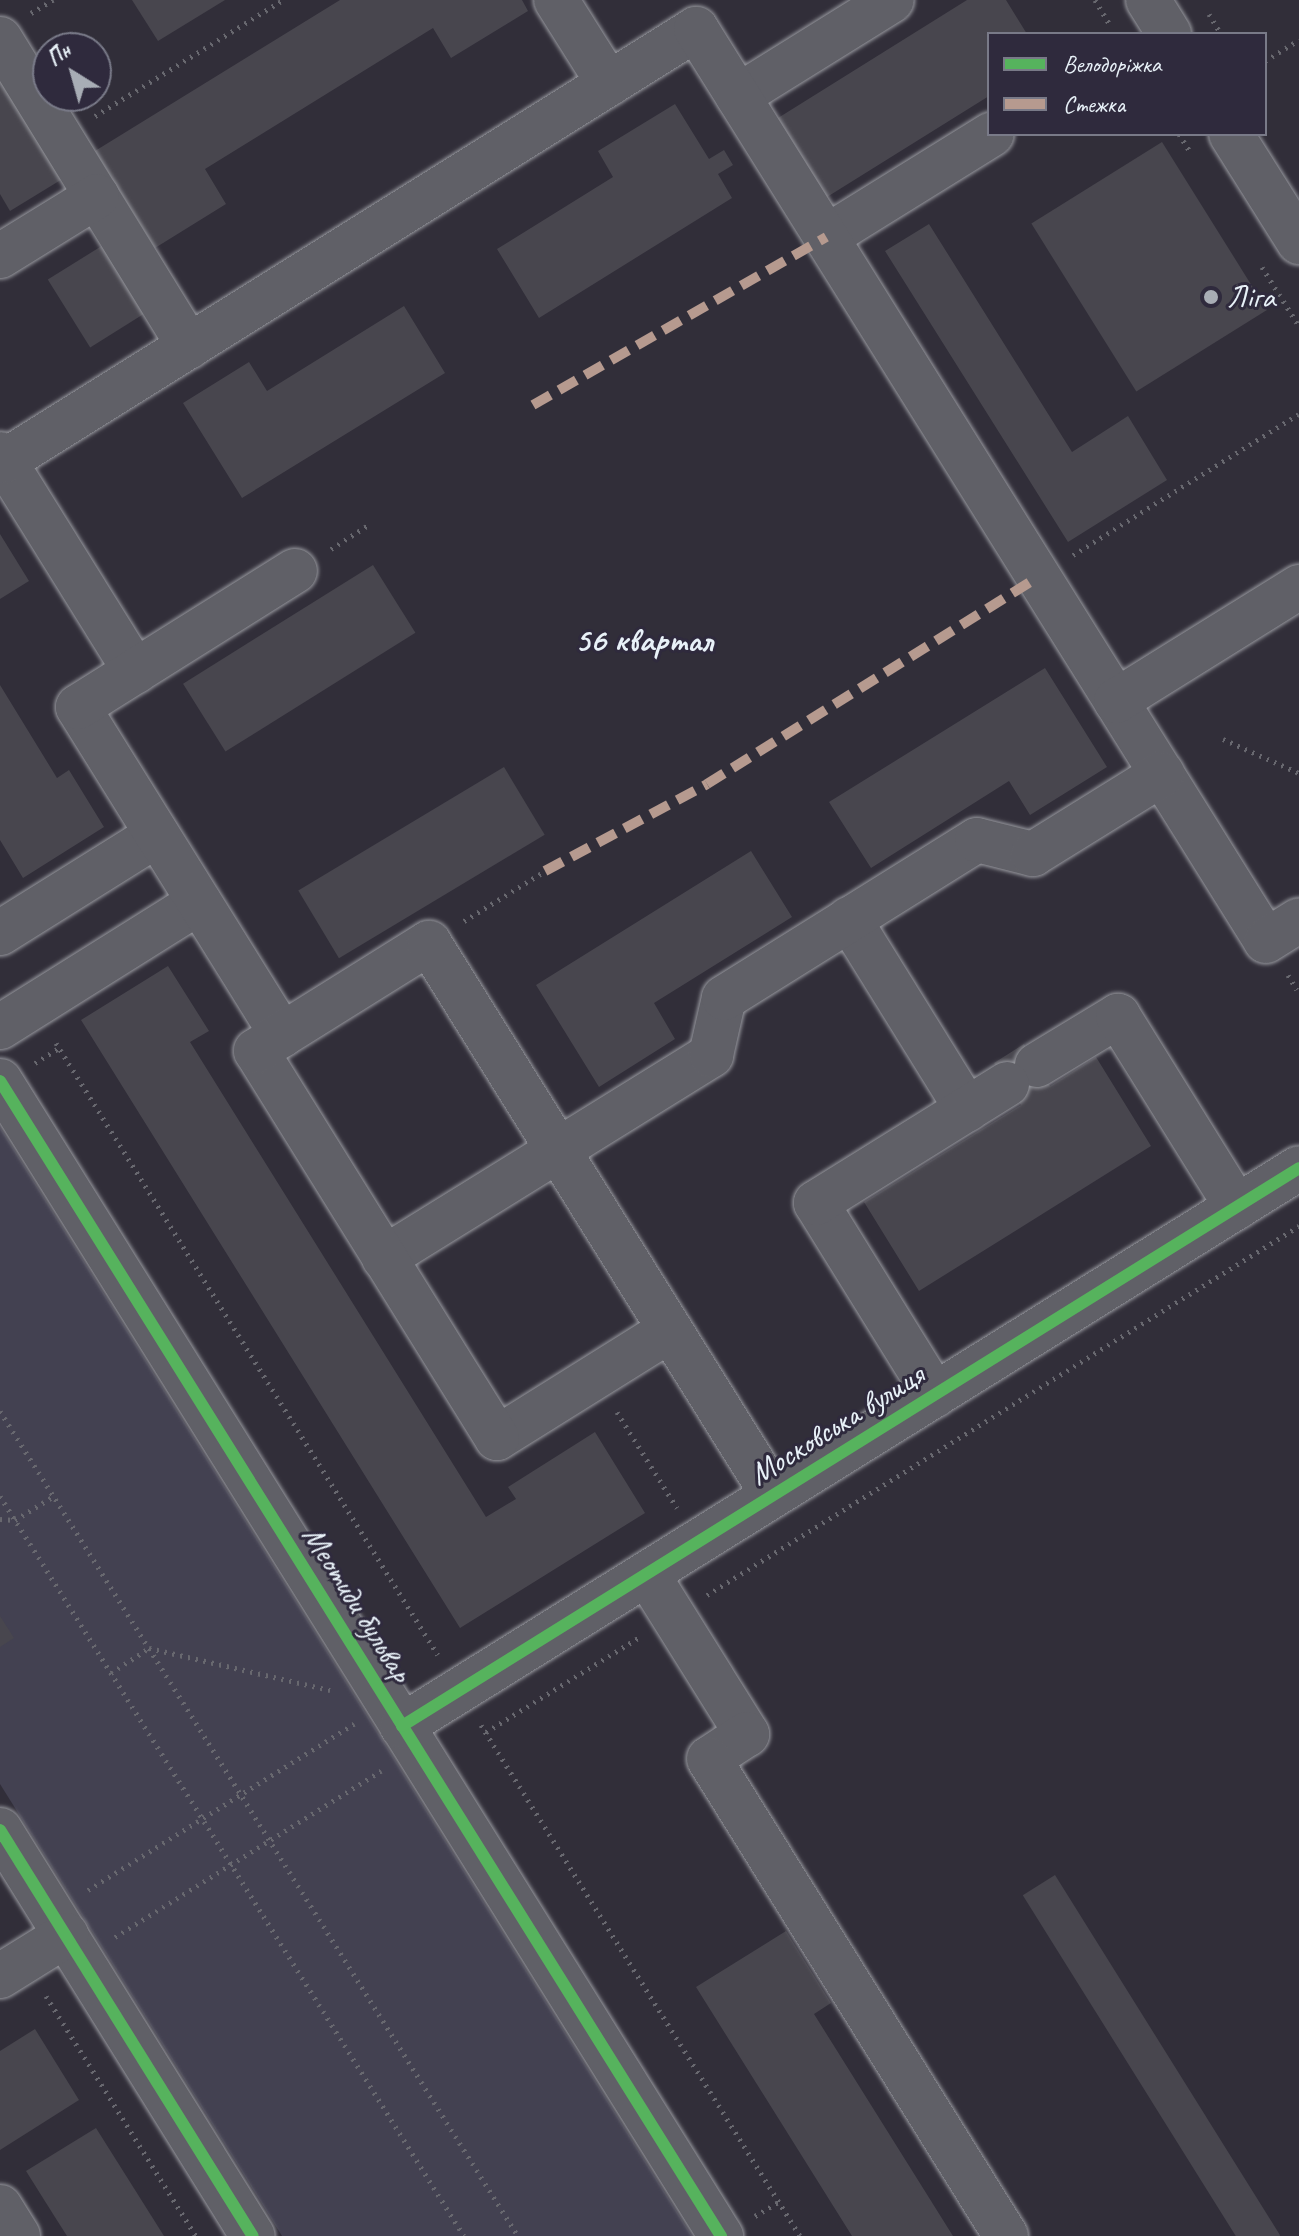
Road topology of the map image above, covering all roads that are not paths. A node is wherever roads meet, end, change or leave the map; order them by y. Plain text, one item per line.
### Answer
1 (556, 0) edge
2 (892, 0) edge
3 (0, 39) edge
4 (609, 84) junction
5 (738, 96) junction
6 (989, 136) edge
7 (1232, 136) edge
8 (97, 196) junction
9 (826, 237) junction
10 (1299, 242) edge
11 (0, 256) edge
12 (189, 346) junction
13 (2, 458) edge
14 (295, 571) dead end
15 (1299, 587) edge
16 (135, 671) junction
17 (1116, 701) junction
18 (1162, 774) junction
19 (157, 835) junction
20 (199, 902) junction
21 (849, 919) junction
22 (1299, 920) edge
23 (0, 933) edge
24 (16, 1016) edge
25 (282, 1035) junction
26 (0, 1081) edge
27 (967, 1109) junction
28 (558, 1150) junction
29 (1299, 1168) edge
30 (1237, 1207) junction
31 (384, 1258) junction
32 (670, 1330) junction
33 (935, 1395) junction
34 (773, 1495) junction
35 (647, 1574) junction
36 (402, 1726) junction
37 (0, 1830) edge
38 (66, 1935) junction
39 (12, 1968) edge
40 (253, 2236) edge
41 (721, 2236) edge
42 (1006, 2236) edge

1 - 4 street
2 - 5 street
3 - 8 street
4 - 5 street
4 - 12 street
5 - 9 street
6 - 9 street
7 - 10 street
8 - 11 street
8 - 12 street
9 - 17 street
12 - 13 street
13 - 16 street
14 - 16 street
15 - 17 street
16 - 19 street
17 - 18 street
18 - 21 street
18 - 22 street
19 - 20 street
19 - 23 street
20 - 24 street
20 - 25 street
21 - 27 street
21 - 28 street
25 - 28 street
25 - 31 street
26 - 36 street, Меотиди бульвар
27 - 30 street
27 - 33 street
28 - 31 street
28 - 32 street
29 - 30 street, Московська вулиця
30 - 33 street, Московська вулиця
31 - 32 street
32 - 34 street
33 - 34 street, Московська вулиця
34 - 35 street, Московська вулиця
35 - 36 street, Московська вулиця
35 - 42 street
36 - 41 street, Меотиди бульвар
37 - 38 street
38 - 39 street
38 - 40 street

